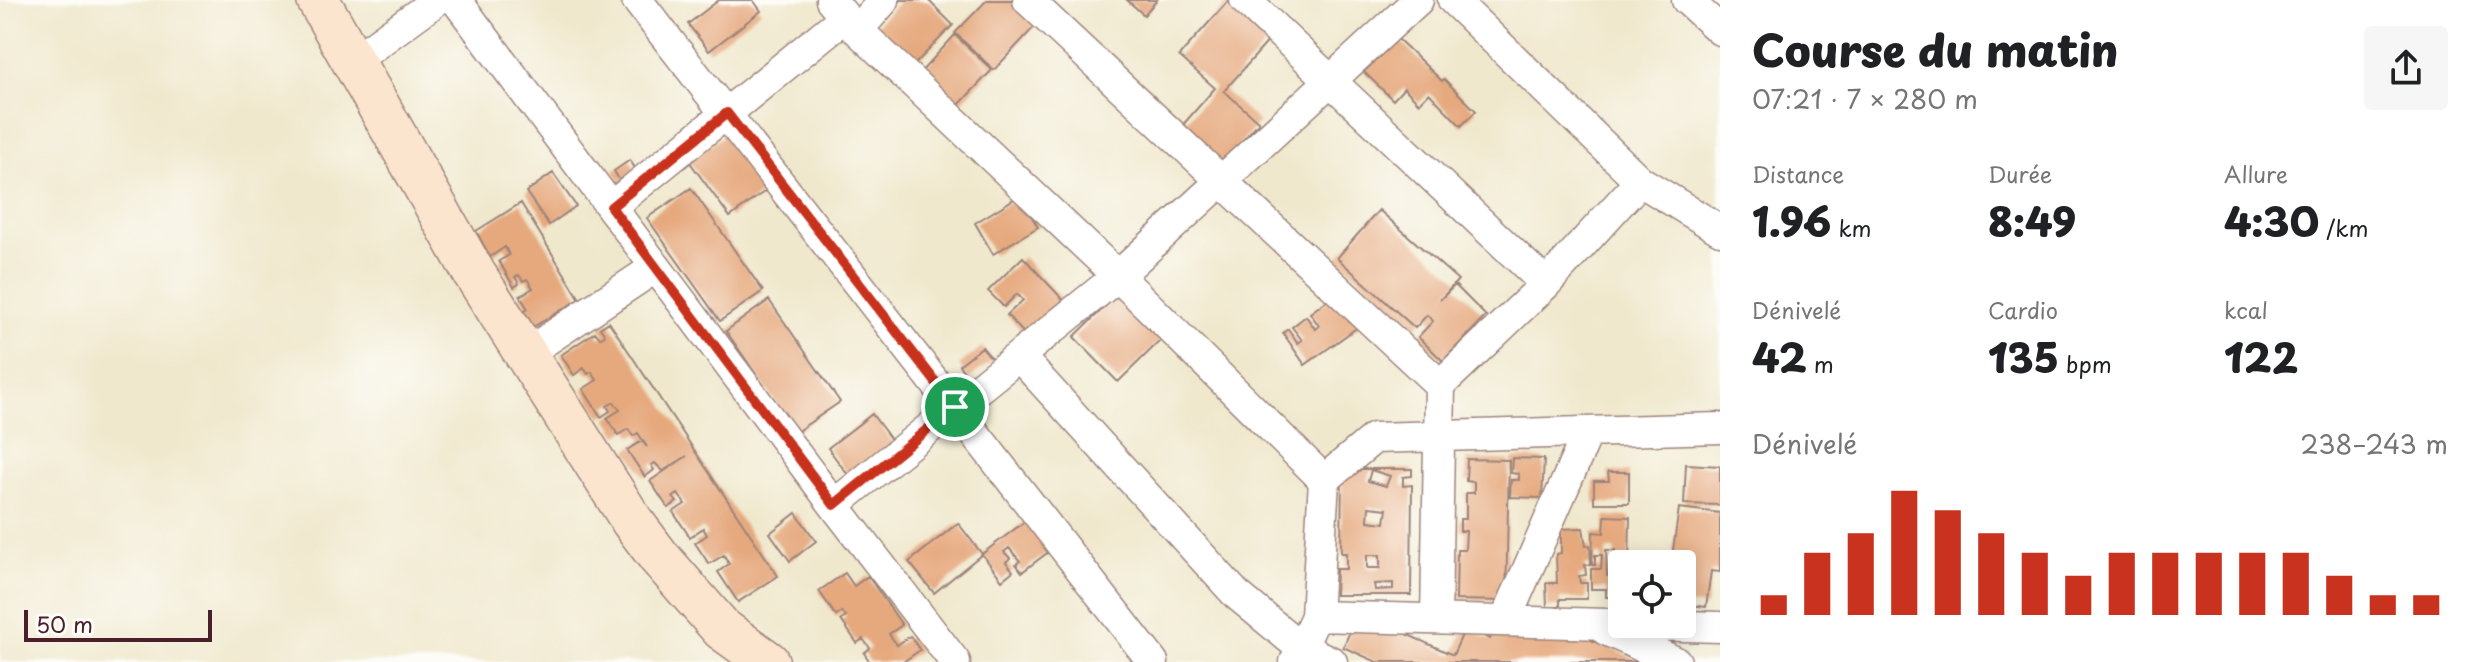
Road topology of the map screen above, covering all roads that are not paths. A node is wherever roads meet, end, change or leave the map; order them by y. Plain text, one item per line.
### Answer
1 (318, 0) edge
2 (437, 0) edge
3 (456, 0) edge
4 (637, 0) edge
5 (884, 0) edge
6 (1028, 0) edge
7 (1245, 0) edge
8 (1418, 0) edge
9 (1453, 0) edge
10 (1687, 0) edge
11 (845, 16) edge
12 (1720, 30) edge
13 (353, 61) junction
14 (1333, 81) junction
15 (727, 113) junction
16 (1224, 181) junction
17 (1640, 181) junction
18 (611, 207) junction
19 (1720, 230) edge
20 (656, 267) junction
21 (1118, 276) junction
22 (1546, 284) junction
23 (524, 355) junction
24 (1019, 356) junction
25 (1440, 385) junction
26 (955, 407) junction
27 (1720, 428) edge
28 (1588, 432) junction
29 (1439, 436) junction
30 (1324, 480) junction
31 (834, 505) junction
32 (1316, 616) junction
33 (1436, 619) junction
34 (1505, 621) junction
35 (1593, 624) junction
36 (1720, 627) edge
37 (1298, 655) edge
38 (768, 662) edge
39 (955, 662) edge
40 (1153, 662) edge
41 (1332, 662) edge
42 (1676, 662) edge

1 - 13 street
2 - 13 street
3 - 18 street
4 - 15 street
5 - 11 street
6 - 16 street
7 - 14 street
8 - 14 street
9 - 17 street
10 - 12 street
11 - 15 street
11 - 21 street
13 - 23 street
14 - 16 street
14 - 22 street
15 - 18 street
15 - 26 street
16 - 21 street
16 - 25 street
17 - 19 street
17 - 22 street
18 - 20 street
20 - 23 street
20 - 31 street
21 - 24 street
21 - 30 street
22 - 25 street
23 - 38 street
24 - 26 street
24 - 37 street
25 - 29 street
26 - 31 street
26 - 40 street
27 - 28 street
28 - 29 street
28 - 34 street
29 - 30 street
29 - 33 street
30 - 32 street
31 - 39 street
32 - 33 street
32 - 37 street
33 - 34 street
34 - 35 street
35 - 36 street
35 - 42 street
37 - 41 street

